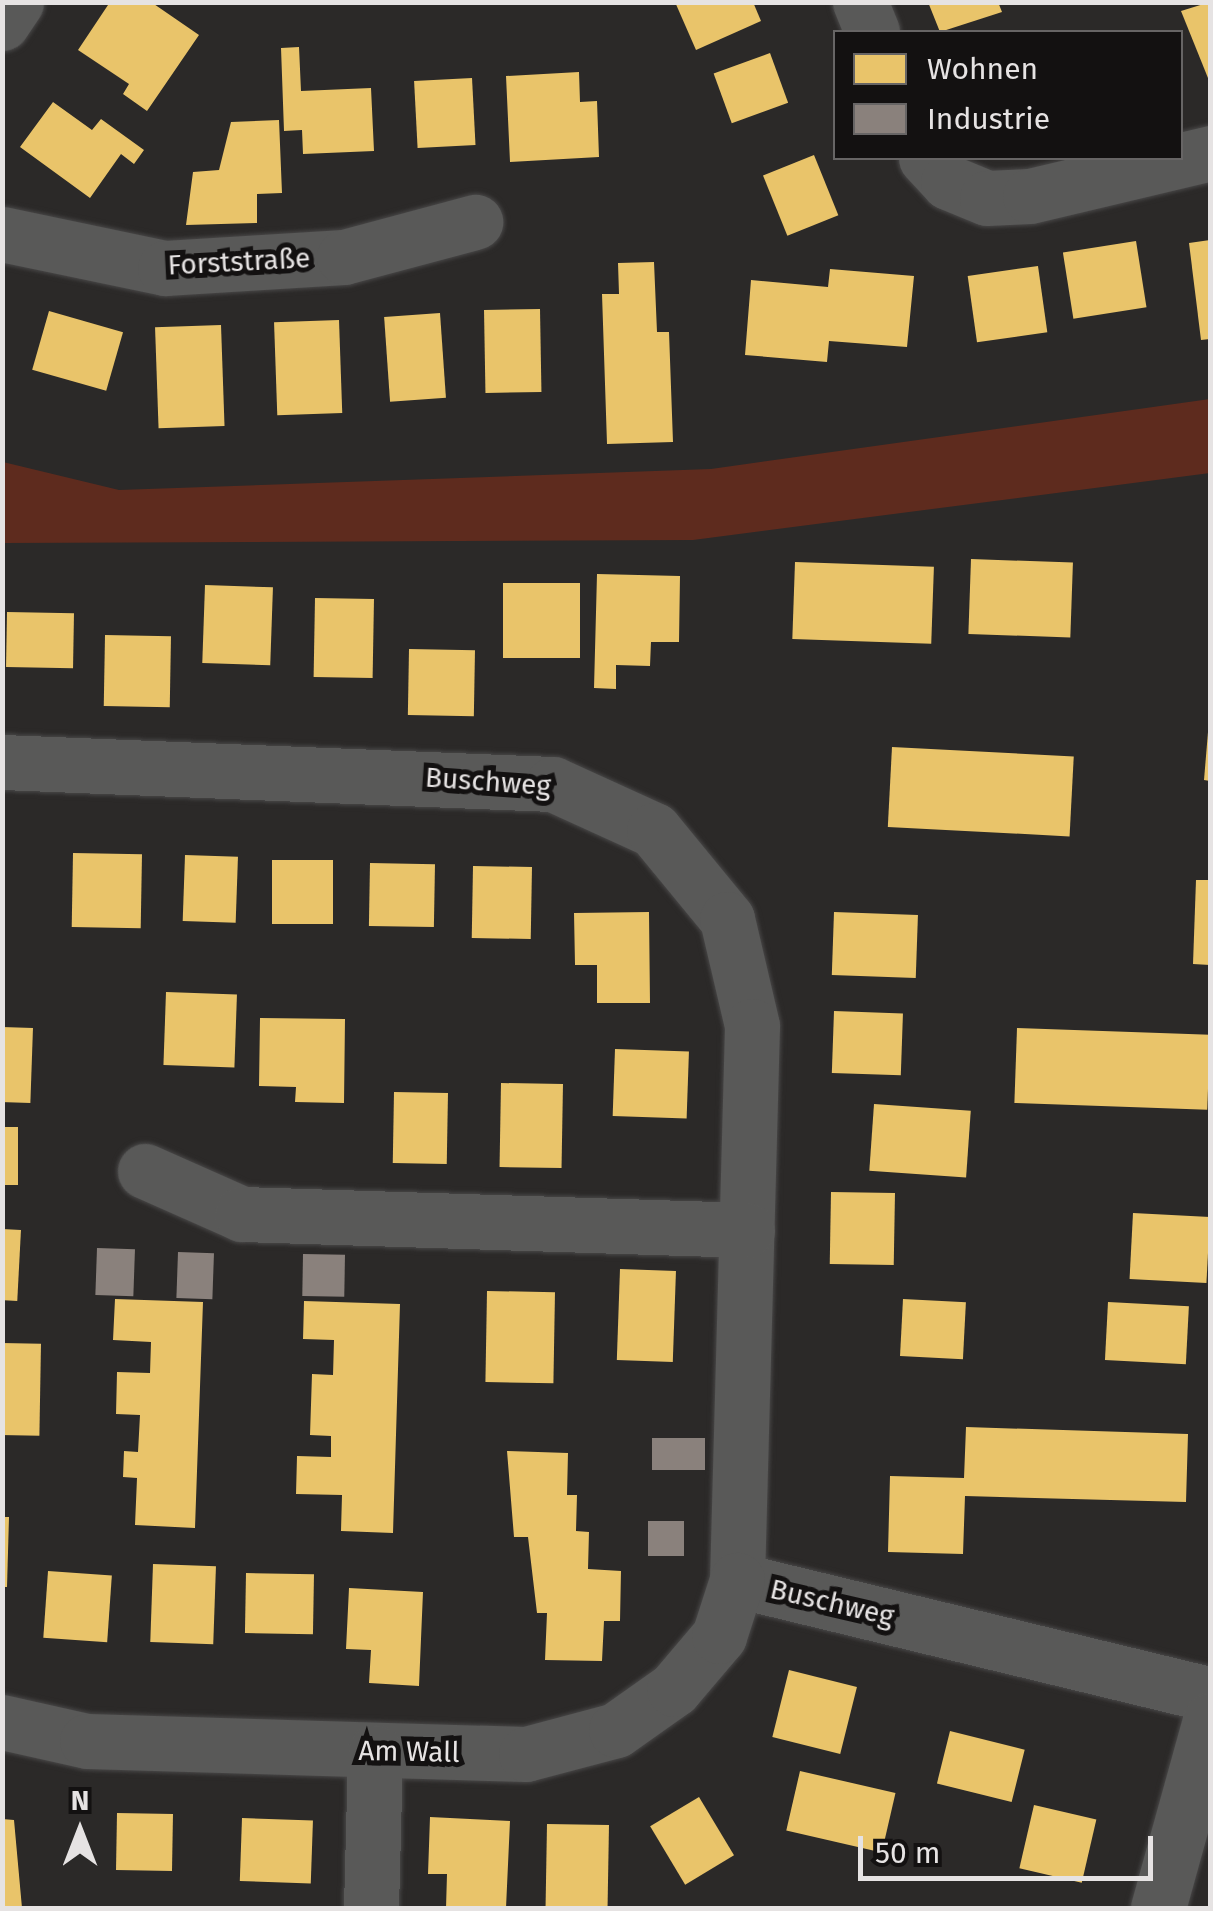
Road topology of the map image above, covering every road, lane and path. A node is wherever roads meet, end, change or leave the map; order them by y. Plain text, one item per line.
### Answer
1 (16, 2) edge
2 (860, 2) edge
3 (2, 24) edge
4 (871, 30) edge
5 (1210, 152) edge
6 (1183, 159) edge
7 (928, 160) edge
8 (1177, 160) edge
9 (475, 222) dead end
10 (2, 234) edge
11 (2, 762) edge
12 (145, 1170) dead end
13 (747, 1230) junction
14 (737, 1580) junction
15 (1210, 1694) edge
16 (1210, 1720) edge
17 (2, 1722) edge
18 (375, 1752) junction
19 (371, 1908) edge
20 (1158, 1908) edge

1 - 3 street
2 - 4 street
5 - 6 street
7 - 8 street
9 - 10 street, Forststraße
11 - 13 street, Buschweg
12 - 13 street
13 - 14 street, Buschweg
14 - 15 street, Buschweg
14 - 18 street, Am Wall
16 - 20 street
17 - 18 street, Am Wall
18 - 19 street

